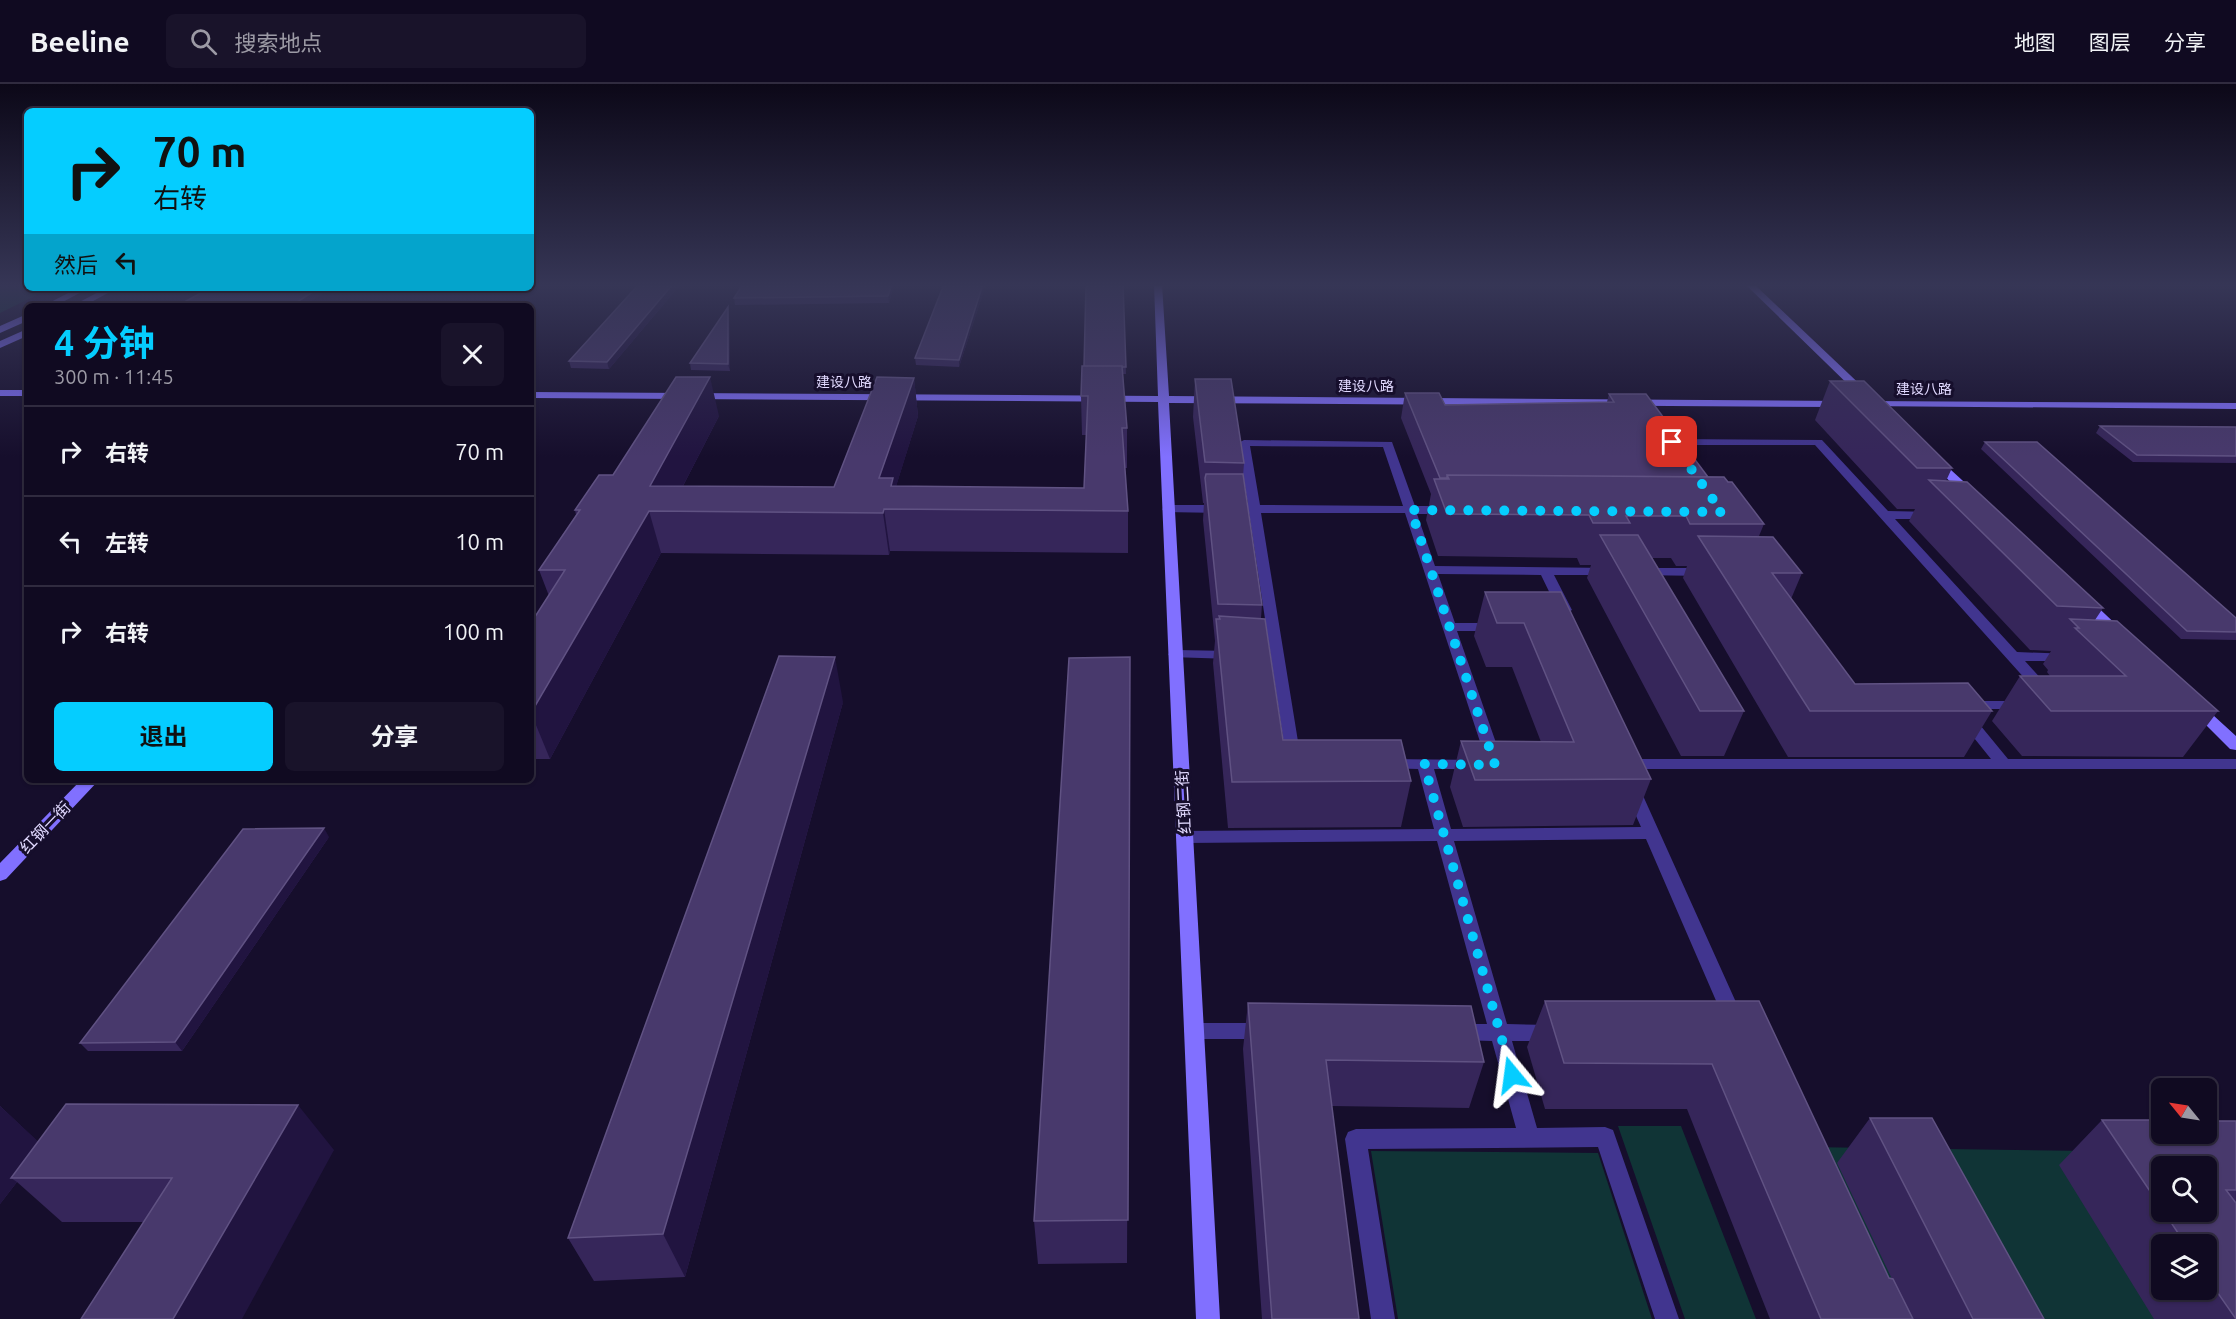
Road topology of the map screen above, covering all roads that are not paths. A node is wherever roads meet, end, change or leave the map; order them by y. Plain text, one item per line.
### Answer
1 (1161, 342) edge
2 (1809, 342) edge
3 (0, 393) edge
4 (24, 393) edge
5 (534, 395) edge
6 (1163, 399) junction
7 (1874, 404) junction
8 (2236, 406) edge
9 (1891, 420) edge
10 (1924, 451) edge
11 (1983, 507) edge
12 (1168, 509) junction
13 (1254, 509) junction
14 (1411, 510) junction
15 (1459, 510) edge
16 (1885, 515) junction
17 (1944, 515) edge
18 (1430, 570) junction
19 (1546, 571) junction
20 (1719, 572) edge
21 (2077, 595) edge
22 (1516, 626) edge
23 (1572, 626) edge
24 (1449, 627) junction
25 (2128, 644) edge
26 (1175, 654) junction
27 (1243, 655) edge
28 (2013, 656) junction
29 (2079, 658) edge
30 (2187, 698) edge
31 (1957, 706) junction
32 (2236, 745) edge
33 (1306, 764) edge
34 (1377, 764) edge
35 (1424, 764) junction
36 (2004, 764) junction
37 (2236, 764) edge
38 (88, 783) edge
39 (1652, 833) junction
40 (1444, 835) junction
41 (1185, 837) junction
42 (0, 874) edge
43 (1194, 1031) junction
44 (1276, 1032) edge
45 (1441, 1032) edge
46 (1500, 1033) junction
47 (1569, 1033) edge
48 (1718, 1034) edge
49 (1530, 1138) junction
50 (1208, 1319) edge
51 (1383, 1319) edge
52 (1666, 1319) edge

1 - 6 main road, 红钢二街
2 - 7 main road
3 - 4 main road
5 - 6 main road, 建设八路
6 - 7 main road, 建设八路
6 - 12 main road, 红钢二街
7 - 8 main road, 建设八路
7 - 9 main road
10 - 11 main road
12 - 13 street
12 - 26 main road, 红钢二街
13 - 14 street
13 - 14 street
13 - 33 street
14 - 15 street
14 - 18 street
16 - 17 street
16 - 28 street
16 - 31 street
18 - 19 street
18 - 24 street
19 - 20 street
19 - 23 street
21 - 25 main road
22 - 24 street
24 - 35 street
26 - 27 street
26 - 41 main road, 红钢二街
28 - 29 street
28 - 31 street
30 - 32 main road
31 - 36 street
34 - 35 street
35 - 40 street
36 - 37 street
36 - 39 street
38 - 42 main road, 红钢一街
39 - 40 street
39 - 48 street
40 - 41 street
40 - 46 street
41 - 43 main road, 红钢二街
43 - 44 street
43 - 50 main road, 红钢二街
45 - 46 street
46 - 47 street
46 - 49 street
49 - 51 street
49 - 52 street

